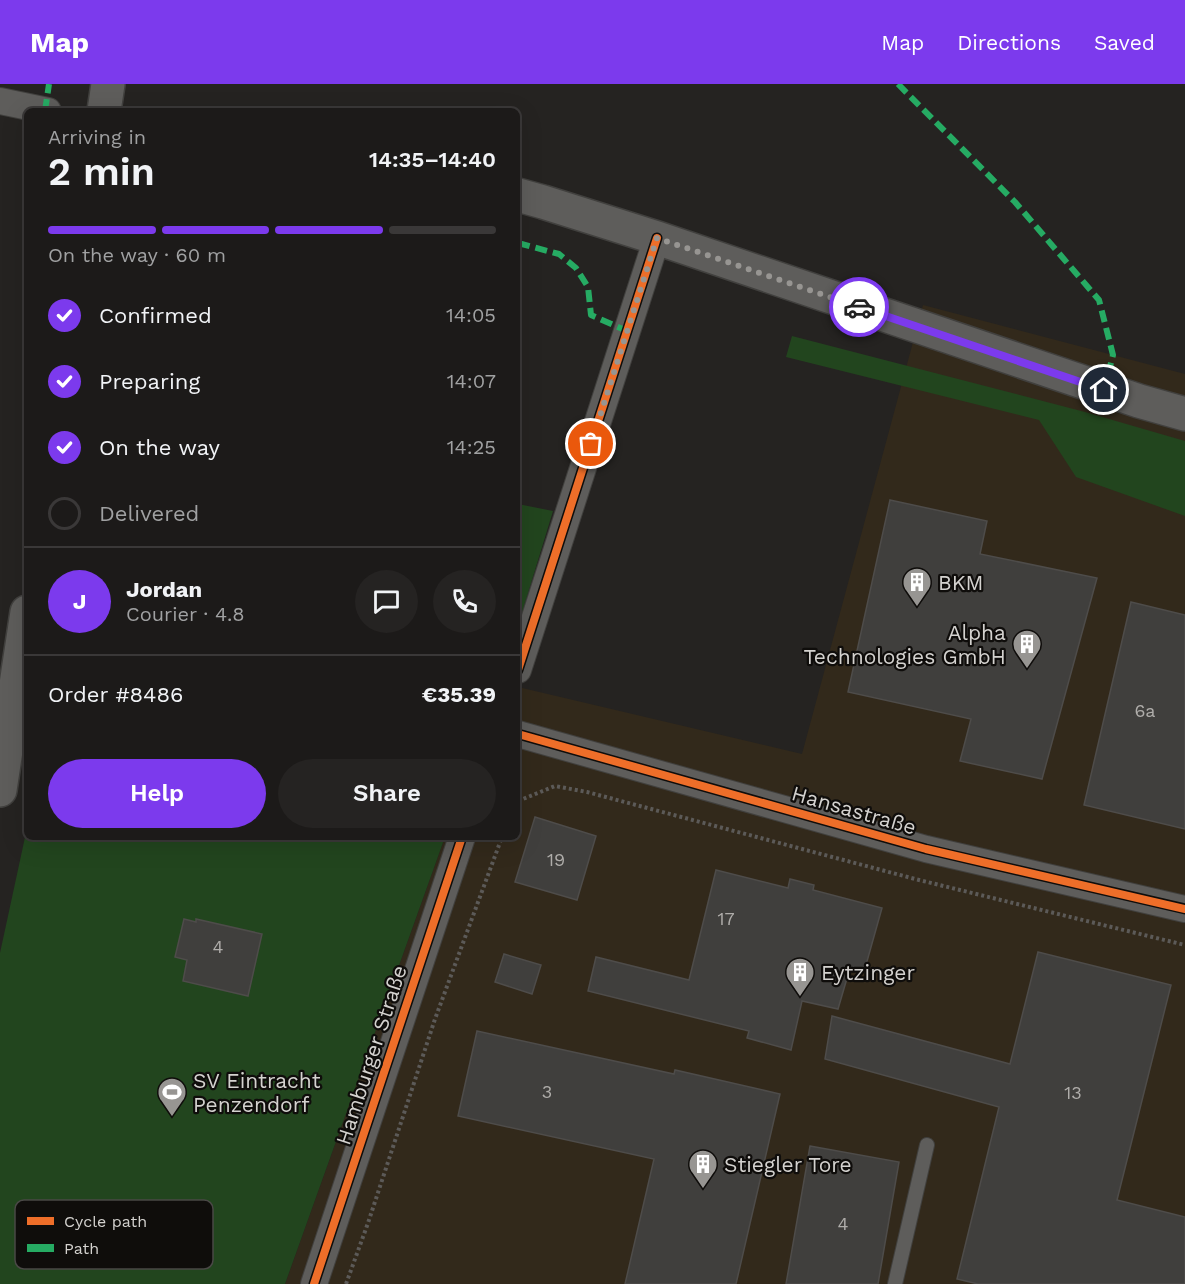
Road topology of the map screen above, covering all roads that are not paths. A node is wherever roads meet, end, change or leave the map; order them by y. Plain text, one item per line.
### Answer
1 (108, 84) edge
2 (0, 101) edge
3 (34, 108) edge
4 (104, 108) edge
5 (520, 195) edge
6 (657, 238) junction
7 (1185, 414) edge
8 (24, 632) edge
9 (520, 664) edge
10 (520, 735) edge
11 (0, 790) edge
12 (461, 840) edge
13 (1185, 909) edge
14 (927, 1145) dead end
15 (314, 1284) edge
16 (895, 1284) edge

1 - 4 main road
2 - 3 street
5 - 6 main road
6 - 7 main road
6 - 9 street
8 - 11 main road
10 - 13 street, Hansastraße
12 - 15 street, Hamburger Straße
14 - 16 lane

